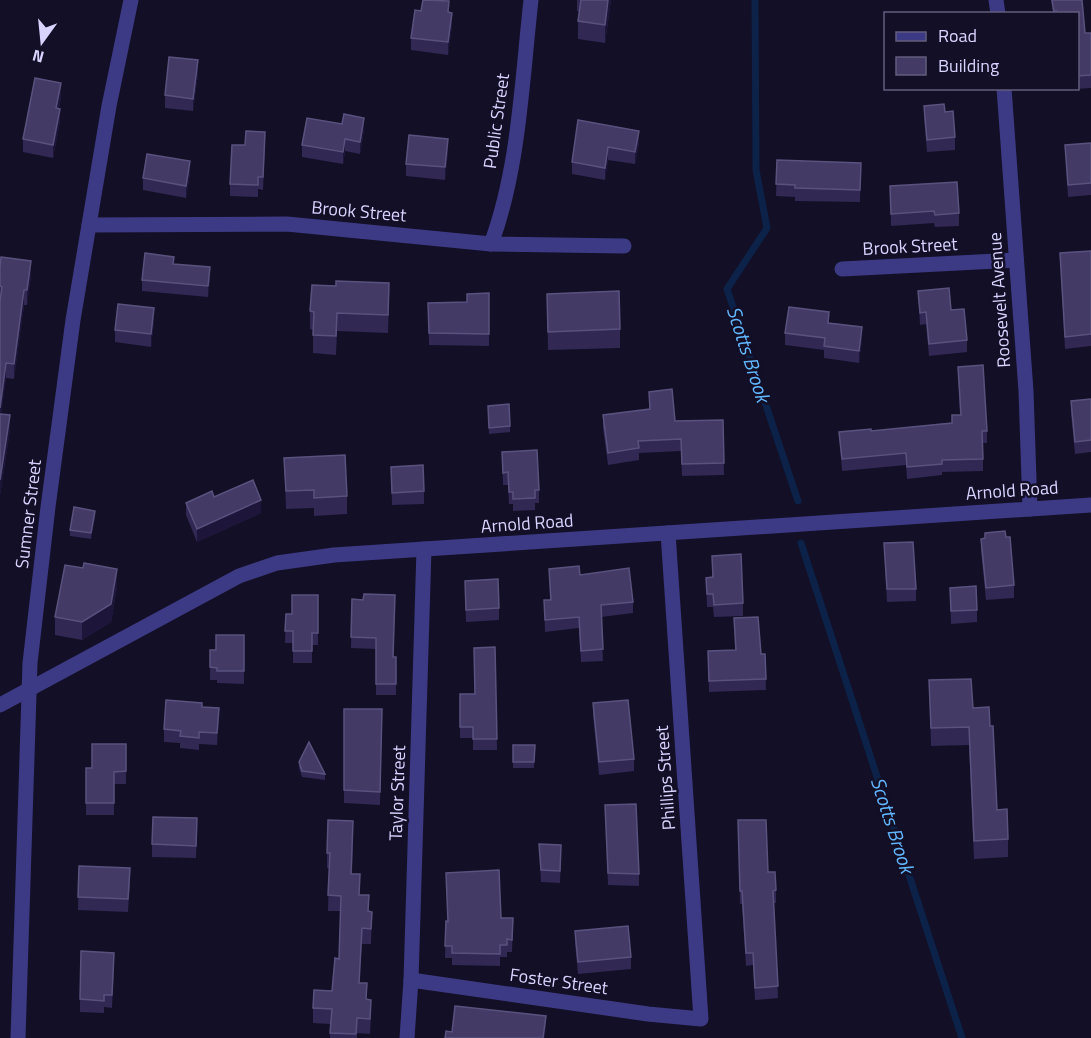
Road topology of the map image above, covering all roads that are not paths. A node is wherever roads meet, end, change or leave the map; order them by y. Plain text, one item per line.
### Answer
1 (131, 0) edge
2 (531, 0) edge
3 (1004, 90) edge
4 (89, 225) junction
5 (490, 244) junction
6 (624, 246) dead end
7 (1016, 260) junction
8 (842, 269) dead end
9 (1091, 505) edge
10 (1030, 509) junction
11 (668, 533) junction
12 (424, 549) junction
13 (29, 688) junction
14 (0, 705) edge
15 (411, 980) junction
16 (701, 1019) joint
17 (18, 1038) edge
18 (407, 1038) edge

1 - 4 street, Sumner Street
2 - 5 street, Public Street
3 - 7 street, Roosevelt Avenue
4 - 5 street, Brook Street
4 - 13 street, Sumner Street
5 - 6 street, Brook Street
7 - 8 street, Brook Street
7 - 10 street, Roosevelt Avenue
9 - 10 street, Arnold Road
10 - 11 street, Arnold Road
11 - 12 street, Arnold Road
11 - 16 street, Phillips Street
12 - 13 street, Arnold Road
12 - 15 street, Taylor Street
13 - 14 street, Arnold Road
13 - 17 street, Sumner Street
15 - 16 street, Foster Street
15 - 18 street, Taylor Street

